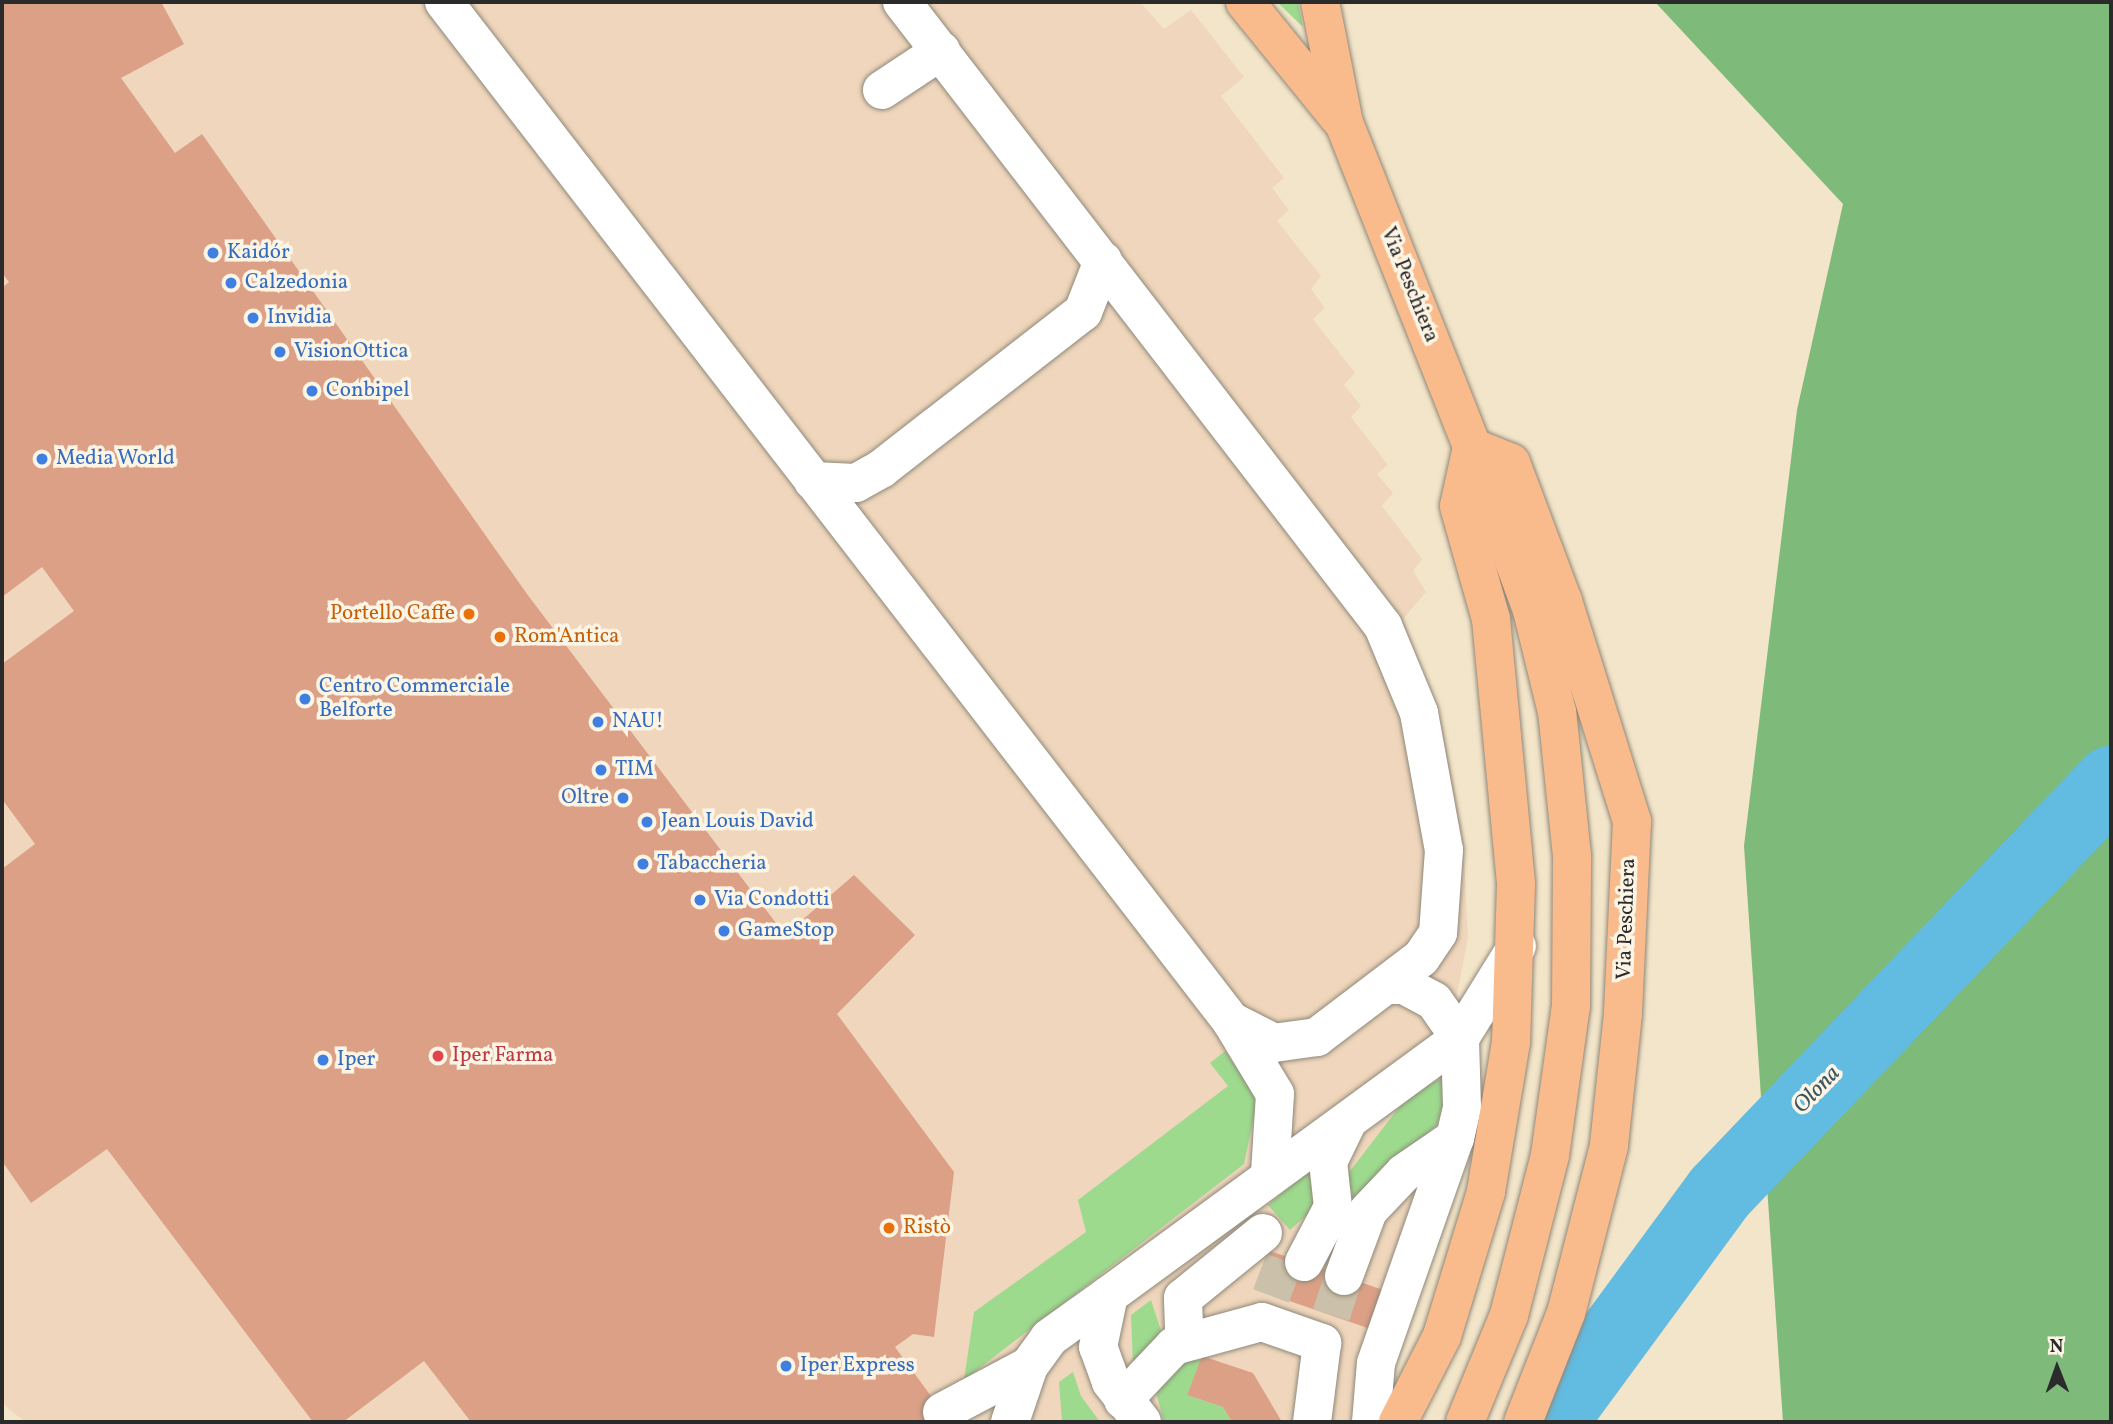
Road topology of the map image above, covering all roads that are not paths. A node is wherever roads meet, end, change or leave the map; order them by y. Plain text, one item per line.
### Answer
1 (444, 2) edge
2 (902, 2) edge
3 (935, 2) edge
4 (1245, 2) edge
5 (1320, 2) edge
6 (942, 51) junction
7 (882, 90) dead end
8 (1344, 123) junction
9 (1103, 261) junction
10 (1472, 447) junction
11 (813, 481) junction
12 (1517, 946) junction
13 (1386, 985) junction
14 (1231, 1021) junction
15 (1460, 1038) junction
16 (1346, 1125) junction
17 (1455, 1138) junction
18 (1270, 1174) junction
19 (1344, 1276) tunnel mouth
20 (1109, 1295) junction
21 (1326, 1329) junction
22 (1191, 1338) junction
23 (1029, 1366) junction
24 (1132, 1411) edge
25 (942, 1412) dead end
26 (1379, 1417) edge
27 (1010, 1422) edge
28 (1312, 1422) edge
29 (1465, 1422) edge
30 (1523, 1422) edge

1 - 11 lane
2 - 6 lane
3 - 6 lane
4 - 8 main road, Via Peschiera
5 - 8 main road, Via Peschiera
6 - 7 lane
6 - 9 lane
8 - 10 main road, Via Peschiera
9 - 11 lane
9 - 13 lane
10 - 12 main road
10 - 29 main road
10 - 30 main road, Via Peschiera
11 - 14 lane
12 - 15 lane
12 - 26 main road
13 - 14 lane
13 - 15 lane
14 - 18 lane
15 - 16 lane
15 - 17 lane
16 - 18 lane
16 - 22 lane
17 - 19 lane
17 - 26 lane
18 - 20 lane
20 - 23 lane
20 - 24 lane
21 - 22 lane
21 - 26 lane
21 - 28 lane
22 - 24 lane
23 - 25 lane
23 - 27 lane

